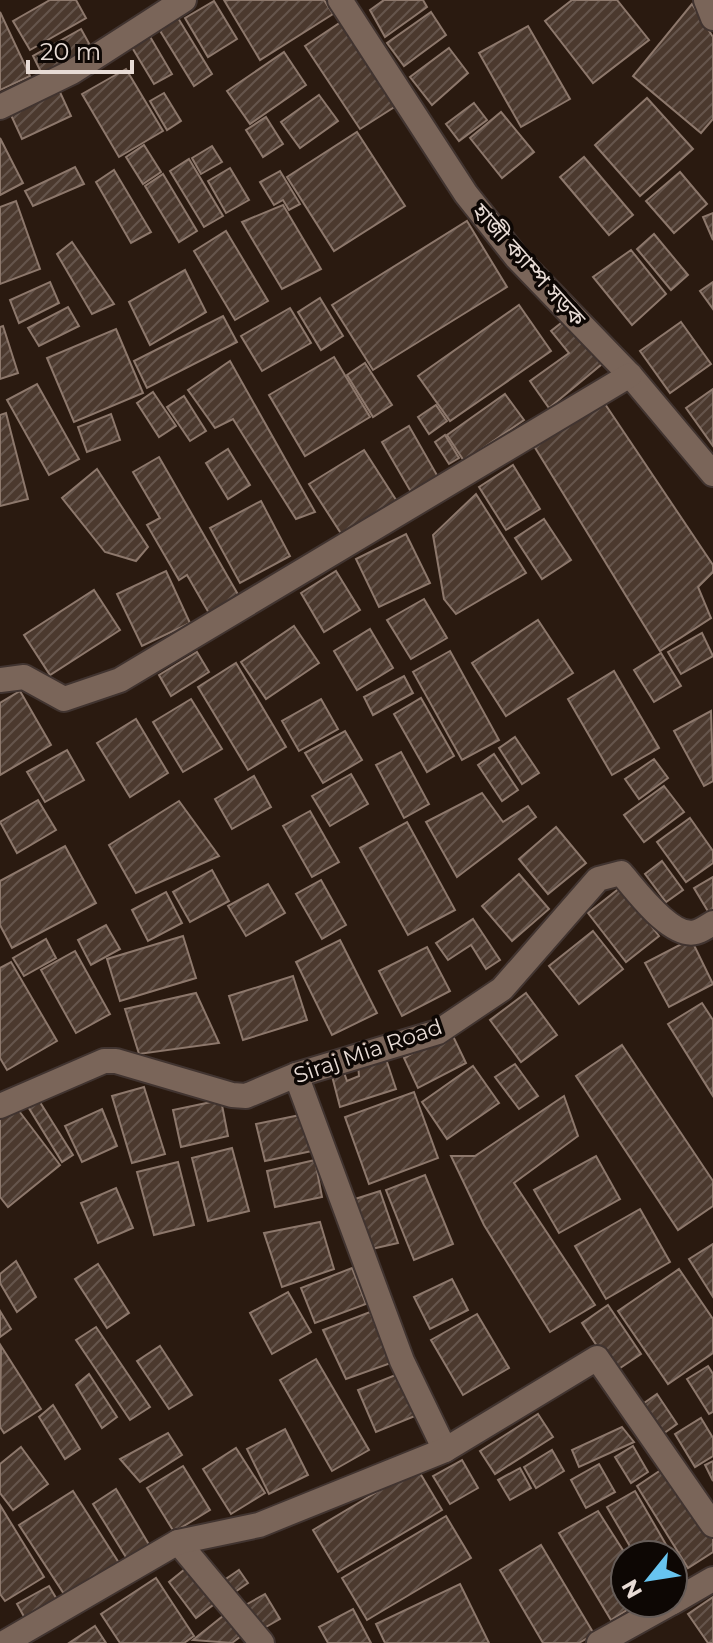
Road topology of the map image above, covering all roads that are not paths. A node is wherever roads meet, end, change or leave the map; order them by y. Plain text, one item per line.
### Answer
1 (184, 0) edge
2 (340, 0) edge
3 (706, 0) edge
4 (713, 18) edge
5 (0, 107) edge
6 (630, 375) junction
7 (713, 474) edge
8 (0, 680) edge
9 (713, 923) edge
10 (296, 1075) junction
11 (0, 1106) edge
12 (445, 1450) junction
13 (713, 1525) edge
14 (178, 1542) junction
15 (713, 1579) edge
16 (689, 1592) edge
17 (642, 1619) edge
18 (4, 1643) edge
19 (262, 1643) edge
20 (599, 1643) edge

1 - 5 street
2 - 6 street, হাজী ক্যাম্প সড়ক
3 - 4 street
6 - 7 street, হাজী ক্যাম্প সড়ক
6 - 8 street
9 - 10 street, Siraj Mia Road
10 - 11 street, Siraj Mia Road
10 - 12 street
12 - 13 street
12 - 14 street
14 - 18 street
14 - 19 street
15 - 16 street
17 - 20 street

